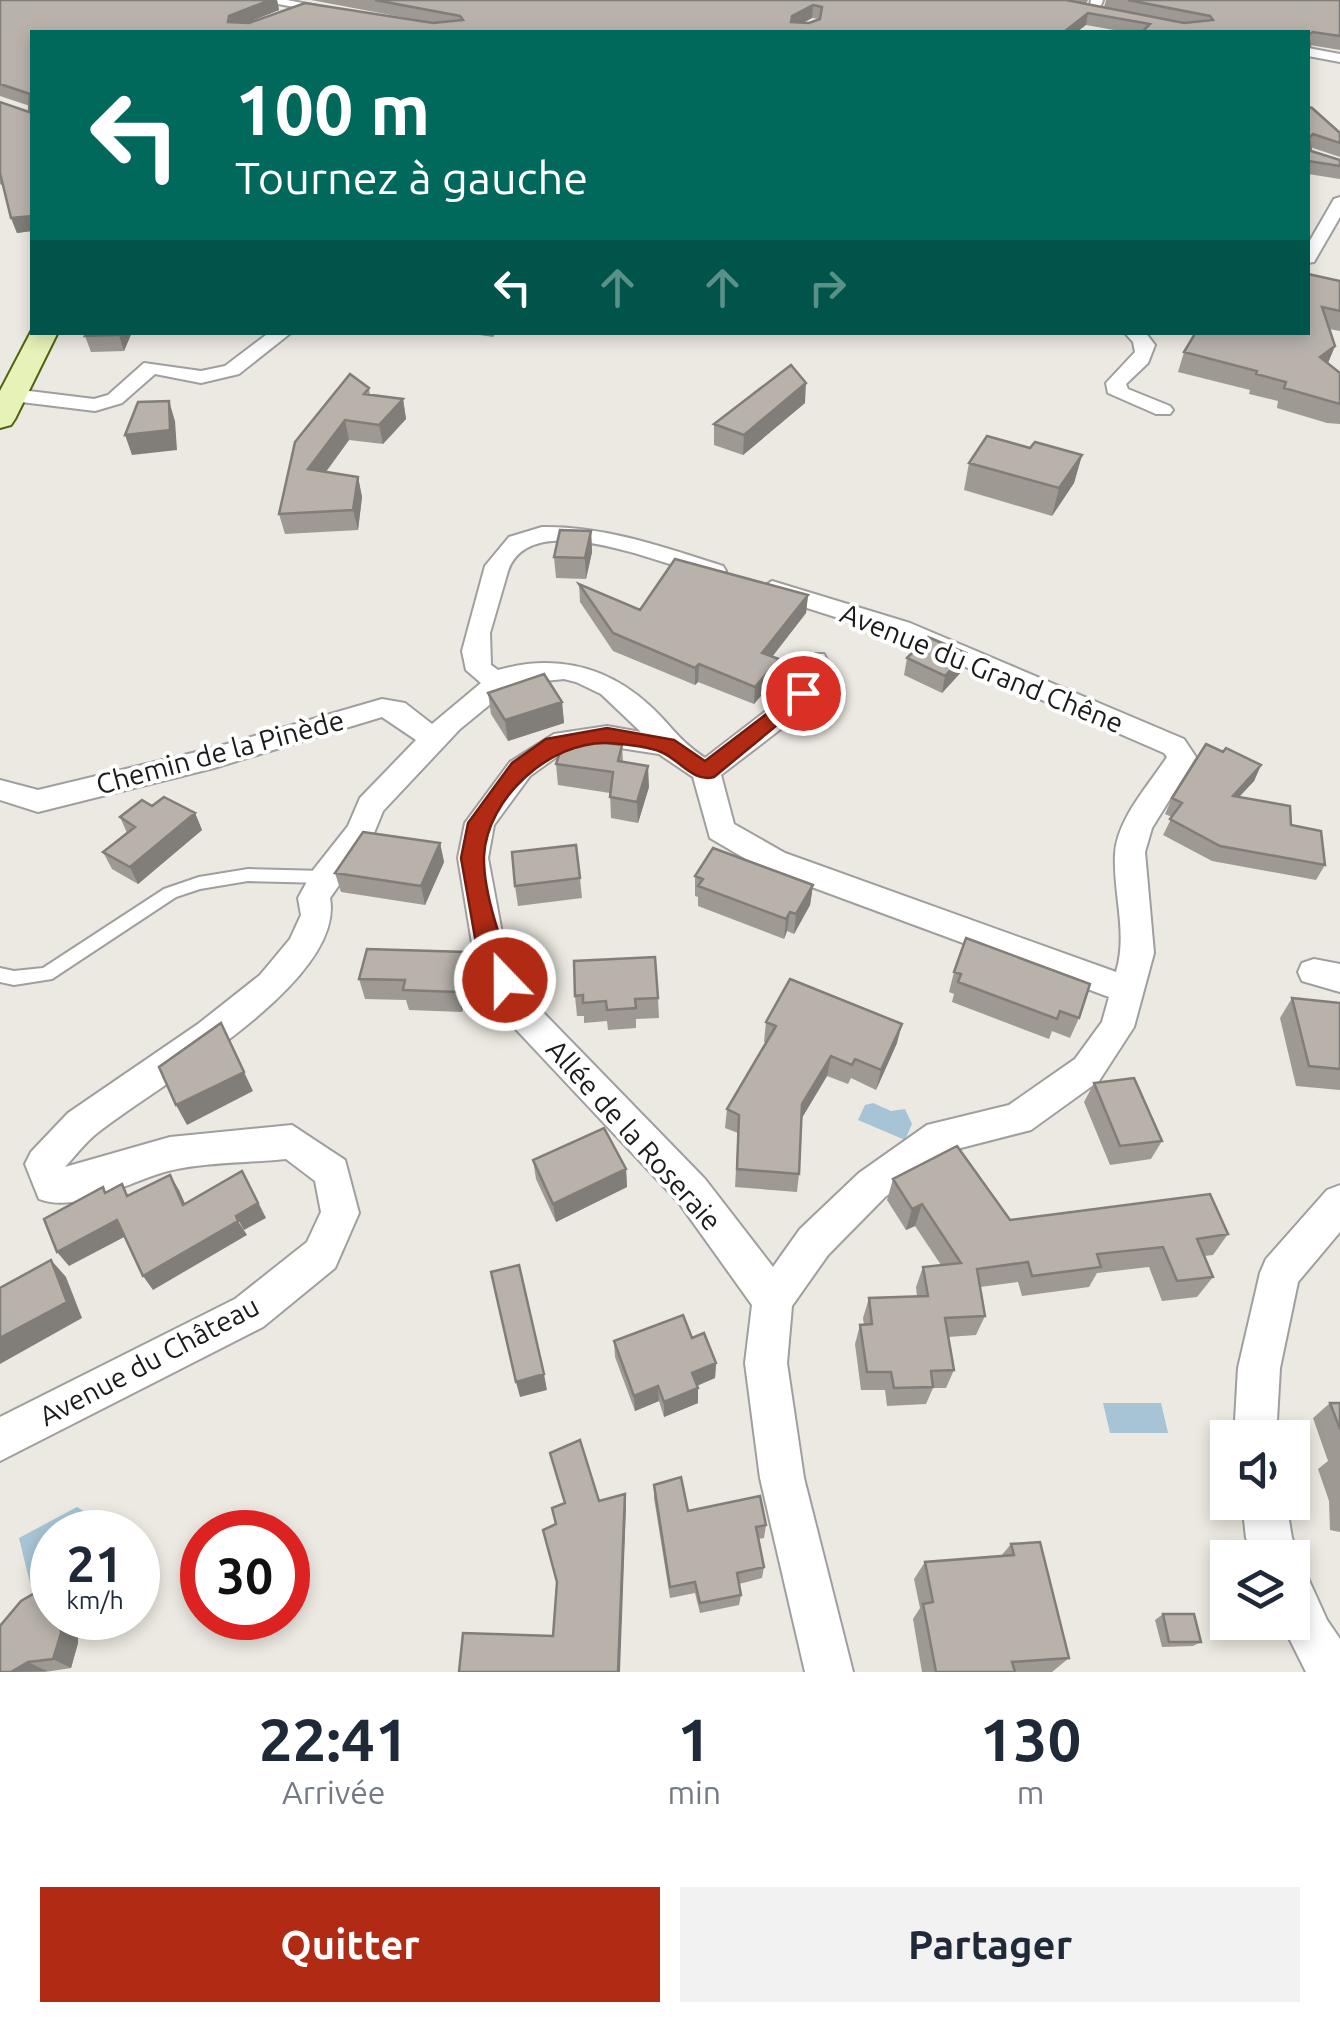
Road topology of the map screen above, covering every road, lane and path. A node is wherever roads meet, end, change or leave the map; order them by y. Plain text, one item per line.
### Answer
1 (262, 0) edge
2 (310, 6) junction
3 (1094, 6) edge
4 (1072, 9) edge
5 (352, 13) edge
6 (277, 18) edge
7 (1192, 30) edge
8 (1310, 52) edge
9 (1340, 58) edge
10 (1340, 202) edge
11 (1310, 254) edge
12 (44, 335) edge
13 (279, 335) edge
14 (1138, 335) edge
15 (6, 407) edge
16 (1163, 410) dead end
17 (816, 660) dead end
18 (500, 683) junction
19 (433, 738) junction
20 (667, 746) junction
21 (706, 772) junction
22 (0, 790) edge
23 (325, 877) junction
24 (0, 974) edge
25 (1127, 990) junction
26 (1340, 1204) edge
27 (773, 1300) junction
28 (1256, 1420) edge
29 (0, 1440) edge
30 (1310, 1636) edge
31 (829, 1672) edge
32 (1334, 1672) edge

1 - 2 street
2 - 5 street
2 - 6 street
3 - 4 street
3 - 7 street
8 - 9 street
10 - 11 street
12 - 15 main road
13 - 15 street
14 - 16 street
17 - 21 street
18 - 19 street, Avenue du Château
18 - 20 street, Avenue du Château
18 - 25 street, Avenue du Grand Chêne
19 - 22 street, Chemin de la Pinède
19 - 23 street, Avenue du Château
20 - 21 street, Allée de la Roseraie
20 - 27 street, Allée de la Roseraie
21 - 25 street
23 - 24 lane
23 - 29 street, Avenue du Château
25 - 27 street
26 - 28 street
27 - 31 street
30 - 32 street

